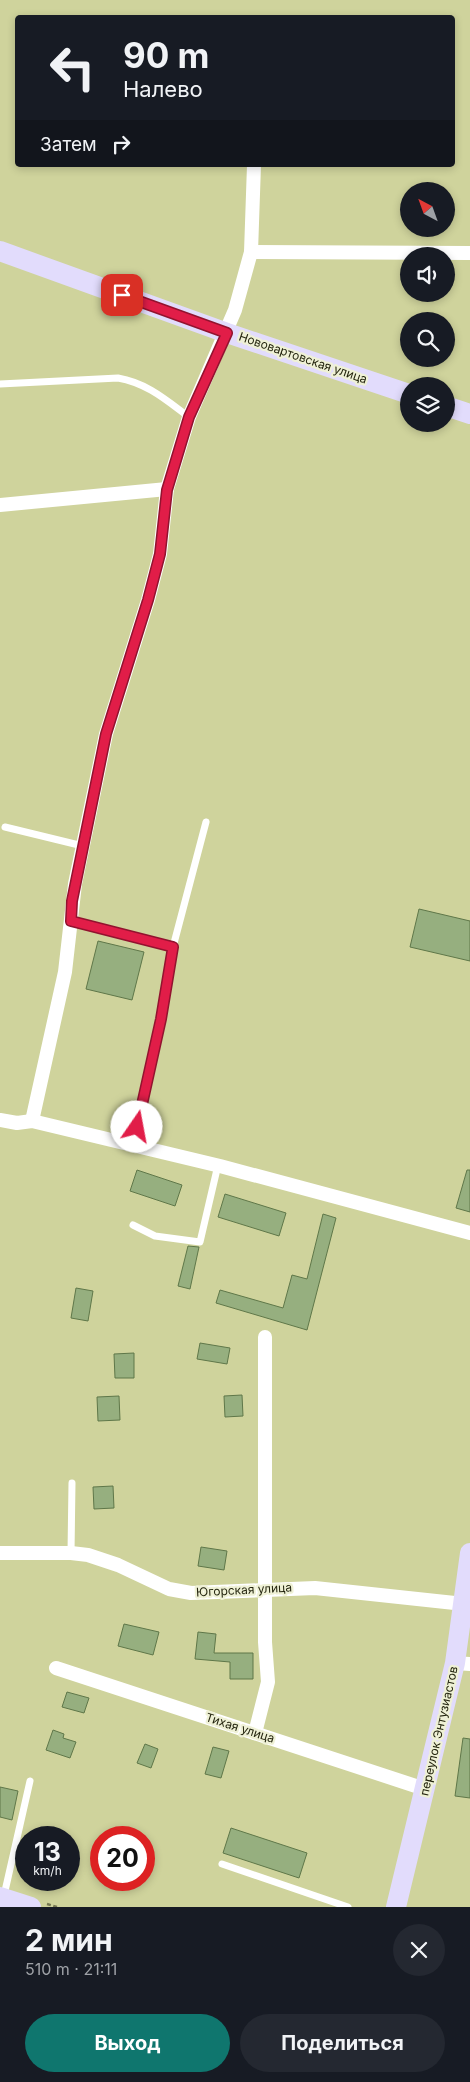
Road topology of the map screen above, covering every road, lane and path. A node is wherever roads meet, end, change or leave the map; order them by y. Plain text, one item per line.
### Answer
1 (254, 167) edge
2 (0, 251) edge
3 (251, 252) junction
4 (470, 253) edge
5 (227, 333) junction
6 (0, 384) edge
7 (400, 391) edge
8 (455, 409) edge
9 (470, 414) edge
10 (189, 417) junction
11 (167, 490) junction
12 (0, 505) edge
13 (206, 822) dead end
14 (5, 827) dead end
15 (84, 846) junction
16 (71, 921) junction
17 (173, 947) junction
18 (0, 1120) edge
19 (32, 1121) junction
20 (133, 1145) junction
21 (218, 1166) junction
22 (133, 1225) dead end
23 (470, 1233) edge
24 (265, 1337) dead end
25 (72, 1483) dead end
26 (71, 1552) junction
27 (0, 1553) edge
28 (470, 1553) edge
29 (266, 1588) junction
30 (464, 1604) junction
31 (463, 1663) edge
32 (56, 1668) dead end
33 (255, 1733) junction
34 (30, 1781) dead end
35 (425, 1788) junction
36 (222, 1864) dead end
37 (0, 1897) edge
38 (30, 1907) edge
39 (348, 1907) edge
40 (396, 1907) edge

1 - 3 street
2 - 5 main road, Нововартовская улица
3 - 4 street
3 - 5 street
5 - 7 main road, Нововартовская улица
5 - 10 street
6 - 10 lane
8 - 9 main road
10 - 11 street
11 - 12 street
11 - 15 street
13 - 17 lane
14 - 15 lane
15 - 16 street
16 - 17 lane
16 - 19 street
17 - 20 lane
18 - 19 street
19 - 20 street
20 - 21 street
21 - 22 lane
21 - 23 street
24 - 29 street
25 - 26 lane
26 - 27 street, Югорская улица
26 - 29 street, Югорская улица
28 - 30 main road, переулок Энтузиастов
29 - 30 street, Югорская улица
29 - 33 street
30 - 31 main road, переулок Энтузиастов
31 - 35 main road, переулок Энтузиастов
32 - 33 street, Тихая улица
33 - 35 street, Тихая улица
34 - 37 lane
35 - 40 main road, переулок Энтузиастов
36 - 39 lane
37 - 38 main road

